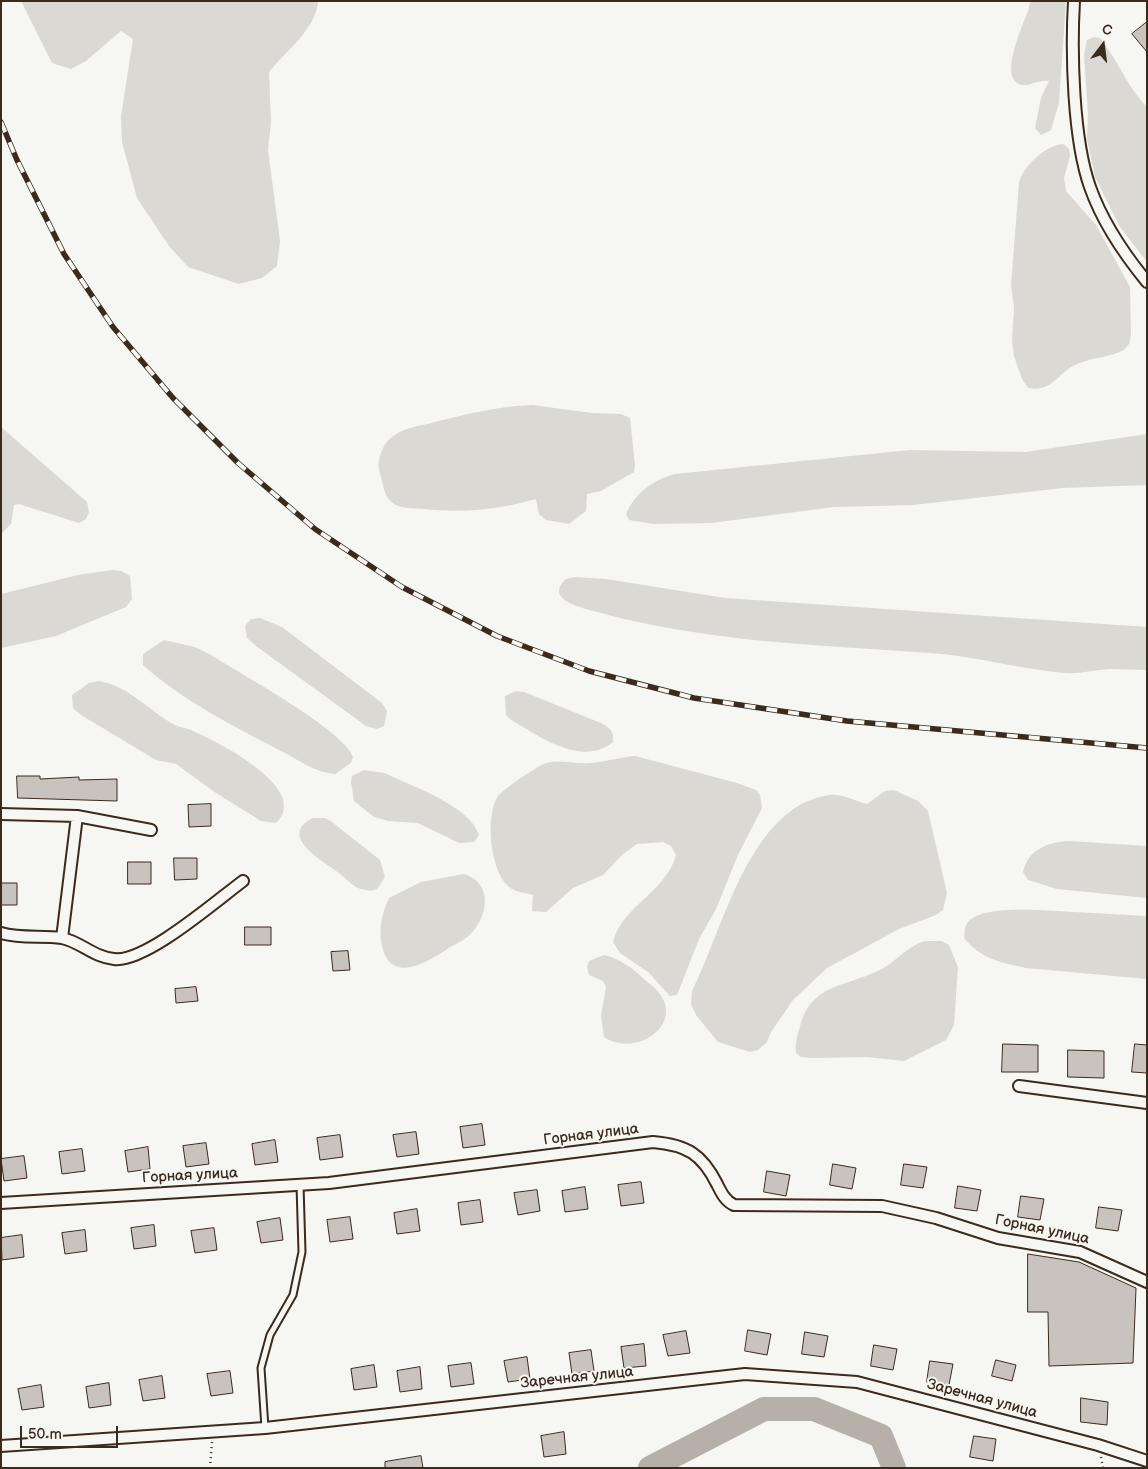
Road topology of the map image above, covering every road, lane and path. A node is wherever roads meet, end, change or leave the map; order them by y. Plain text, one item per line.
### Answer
1 (1074, 1) edge
2 (1147, 282) edge
3 (1, 814) edge
4 (77, 816) junction
5 (151, 830) dead end
6 (243, 881) dead end
7 (1, 933) edge
8 (62, 938) junction
9 (1019, 1086) dead end
10 (1147, 1103) edge
11 (300, 1184) junction
12 (1, 1203) edge
13 (1147, 1282) edge
14 (265, 1428) junction
15 (212, 1432) junction
16 (1, 1446) edge
17 (1147, 1461) edge
18 (210, 1468) edge

1 - 2 street
3 - 4 street
4 - 5 street
4 - 8 street
6 - 8 street
7 - 8 street
9 - 10 street
11 - 12 street, Горная улица
11 - 13 street, Горная улица
11 - 14 lane
14 - 15 street, Заречная улица
14 - 17 street, Заречная улица
15 - 16 street, Заречная улица
15 - 18 path

